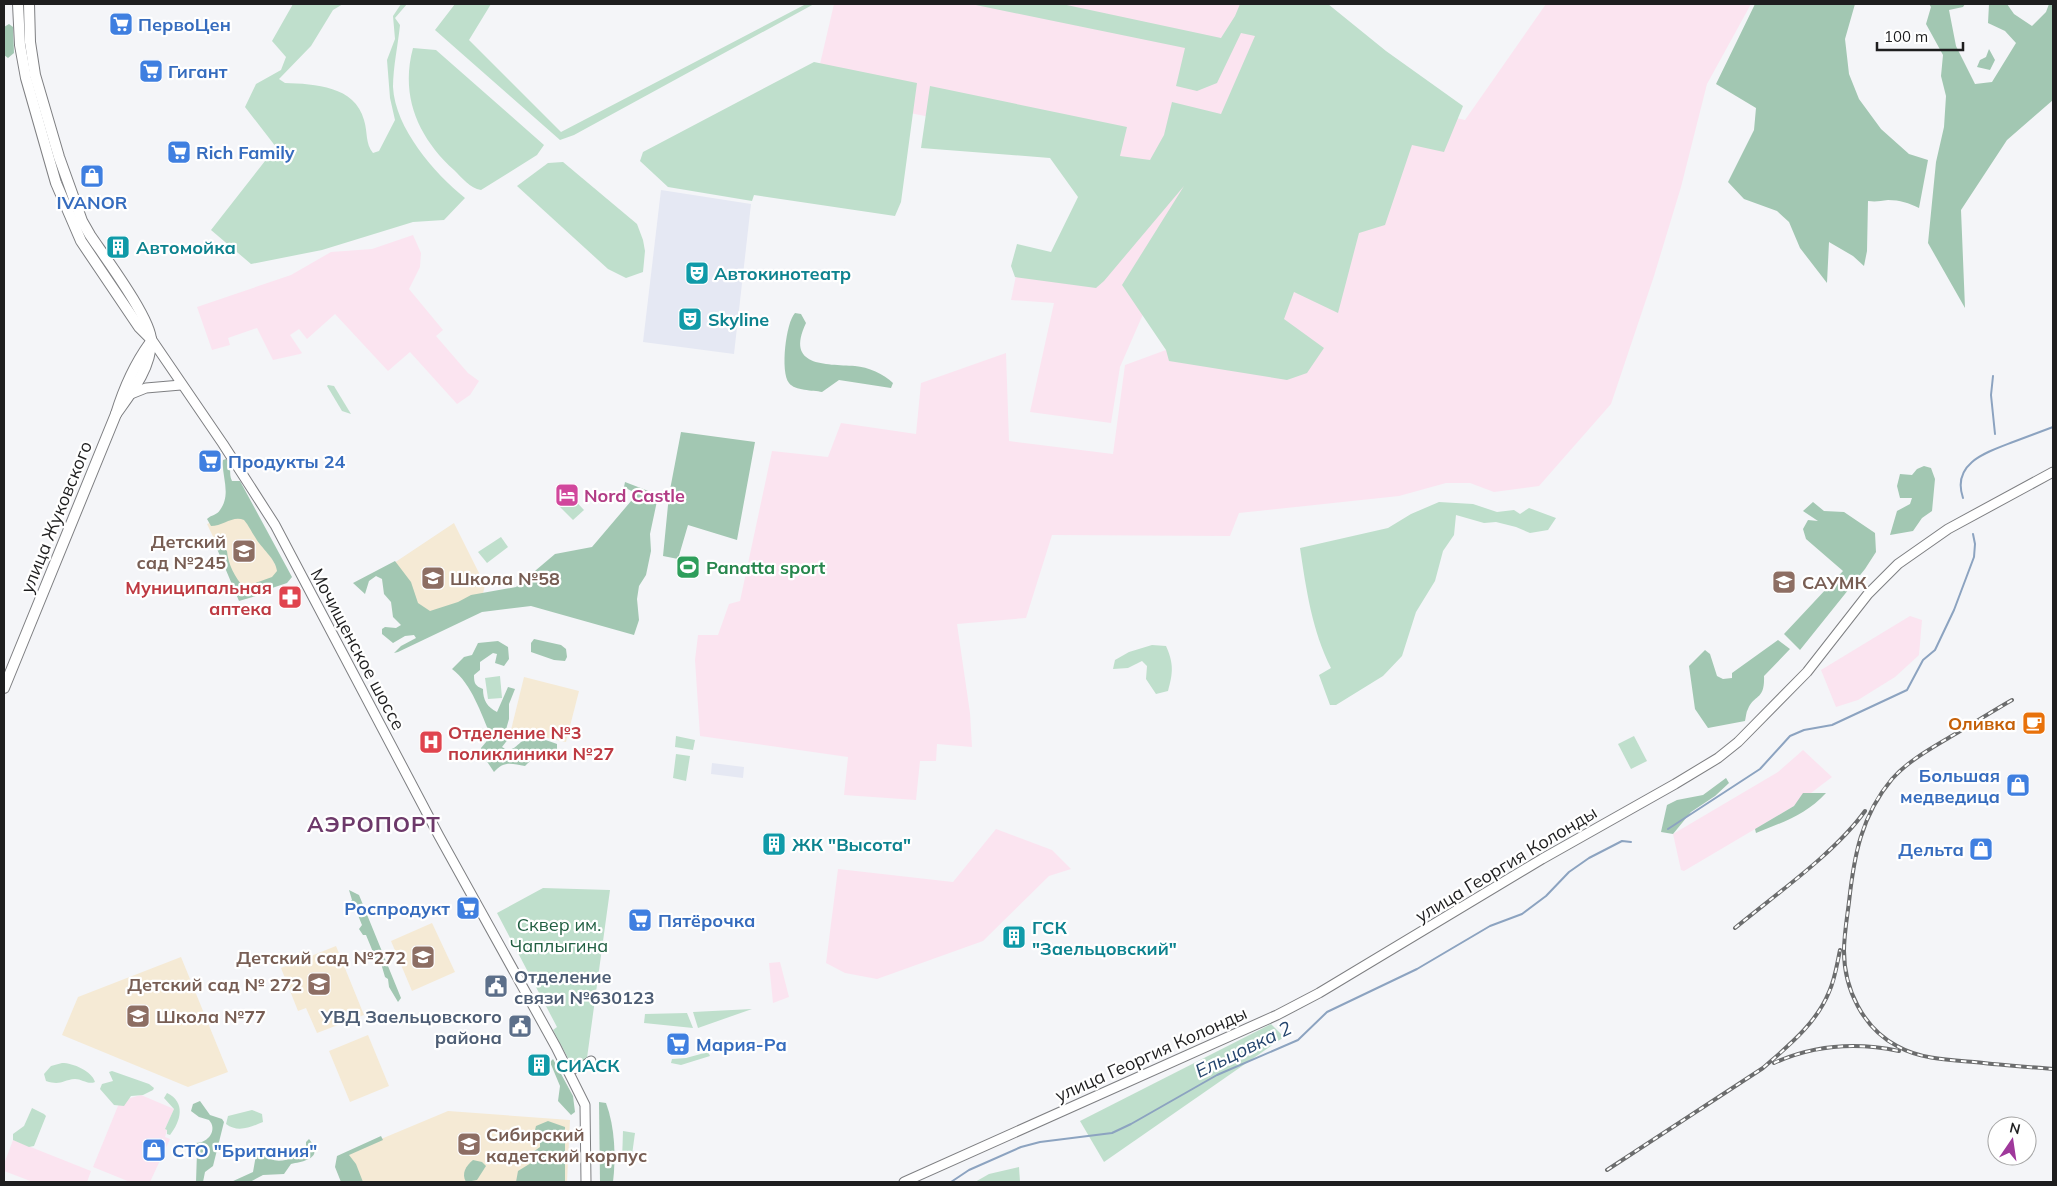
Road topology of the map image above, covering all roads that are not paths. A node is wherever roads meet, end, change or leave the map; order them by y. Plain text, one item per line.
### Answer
1 (18, 4) edge
2 (29, 4) edge
3 (139, 326) junction
4 (152, 340) junction
5 (138, 366) junction
6 (181, 385) junction
7 (131, 394) junction
8 (116, 414) junction
9 (2053, 472) edge
10 (4, 688) edge
11 (591, 1061) dead end
12 (567, 1069) junction
13 (586, 1182) edge
14 (904, 1182) edge

1 - 3 main road, Мочищенское шоссе
2 - 4 main road
3 - 4 main road, Мочищенское шоссе
3 - 5 main road
4 - 5 main road
4 - 6 main road, Мочищенское шоссе
5 - 7 main road
5 - 8 main road, улица Жуковского
6 - 7 main road
6 - 12 main road, Мочищенское шоссе
7 - 8 main road
8 - 10 main road, улица Жуковского
9 - 14 main road, улица Георгия Колонды
11 - 12 main road
12 - 13 main road, Мочищенское шоссе

